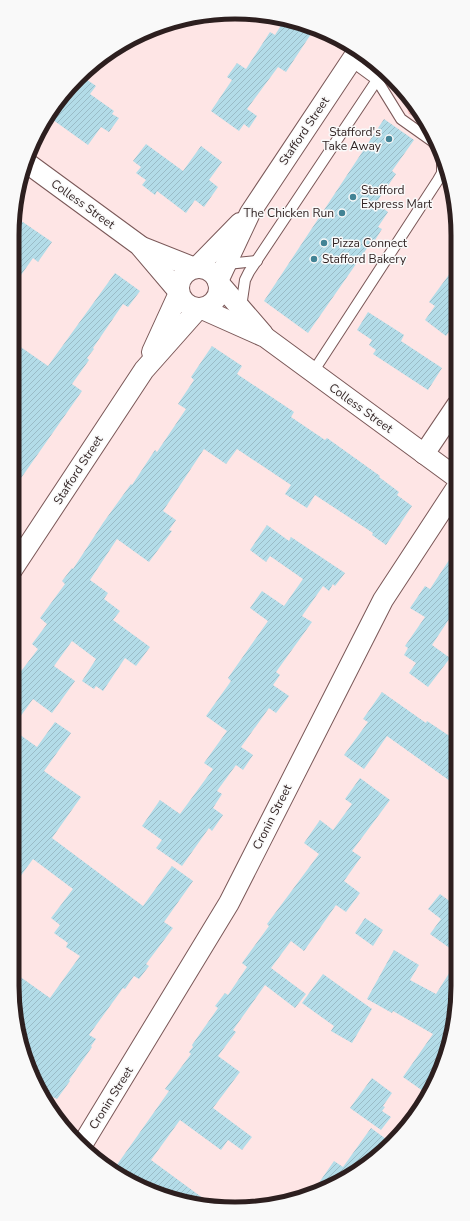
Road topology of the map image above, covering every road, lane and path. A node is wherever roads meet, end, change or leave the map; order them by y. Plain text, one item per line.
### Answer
1 (355, 55) edge
2 (380, 75) edge
3 (377, 80) junction
4 (429, 139) edge
5 (30, 165) edge
6 (442, 172) edge
7 (250, 213) junction
8 (139, 245) junction
9 (257, 261) junction
10 (196, 268) junction
11 (221, 276) junction
12 (179, 293) junction
13 (199, 308) junction
14 (240, 308) junction
15 (265, 337) junction
16 (144, 370) junction
17 (313, 372) junction
18 (451, 414) edge
19 (424, 454) junction
20 (451, 474) edge
21 (451, 496) edge
22 (19, 559) edge
23 (84, 1141) edge

1 - 3 lane
1 - 7 street, Stafford Street
2 - 3 lane
3 - 4 lane
3 - 9 lane
5 - 8 street, Colless Street
6 - 17 lane
7 - 10 street, Stafford Street
7 - 11 street, Stafford Street
8 - 10 street, Colless Street
8 - 12 street, Colless Street
9 - 11 lane
9 - 14 lane
10 - 11 street
10 - 12 street
11 - 13 street
11 - 14 street, Colless Street
12 - 13 street
12 - 16 street, Stafford Street
13 - 15 street, Colless Street
13 - 16 street, Stafford Street
14 - 15 street, Colless Street
15 - 17 street, Colless Street
16 - 22 street, Stafford Street
17 - 19 street, Colless Street
18 - 19 street
19 - 20 street, Colless Street
21 - 23 street, Cronin Street

